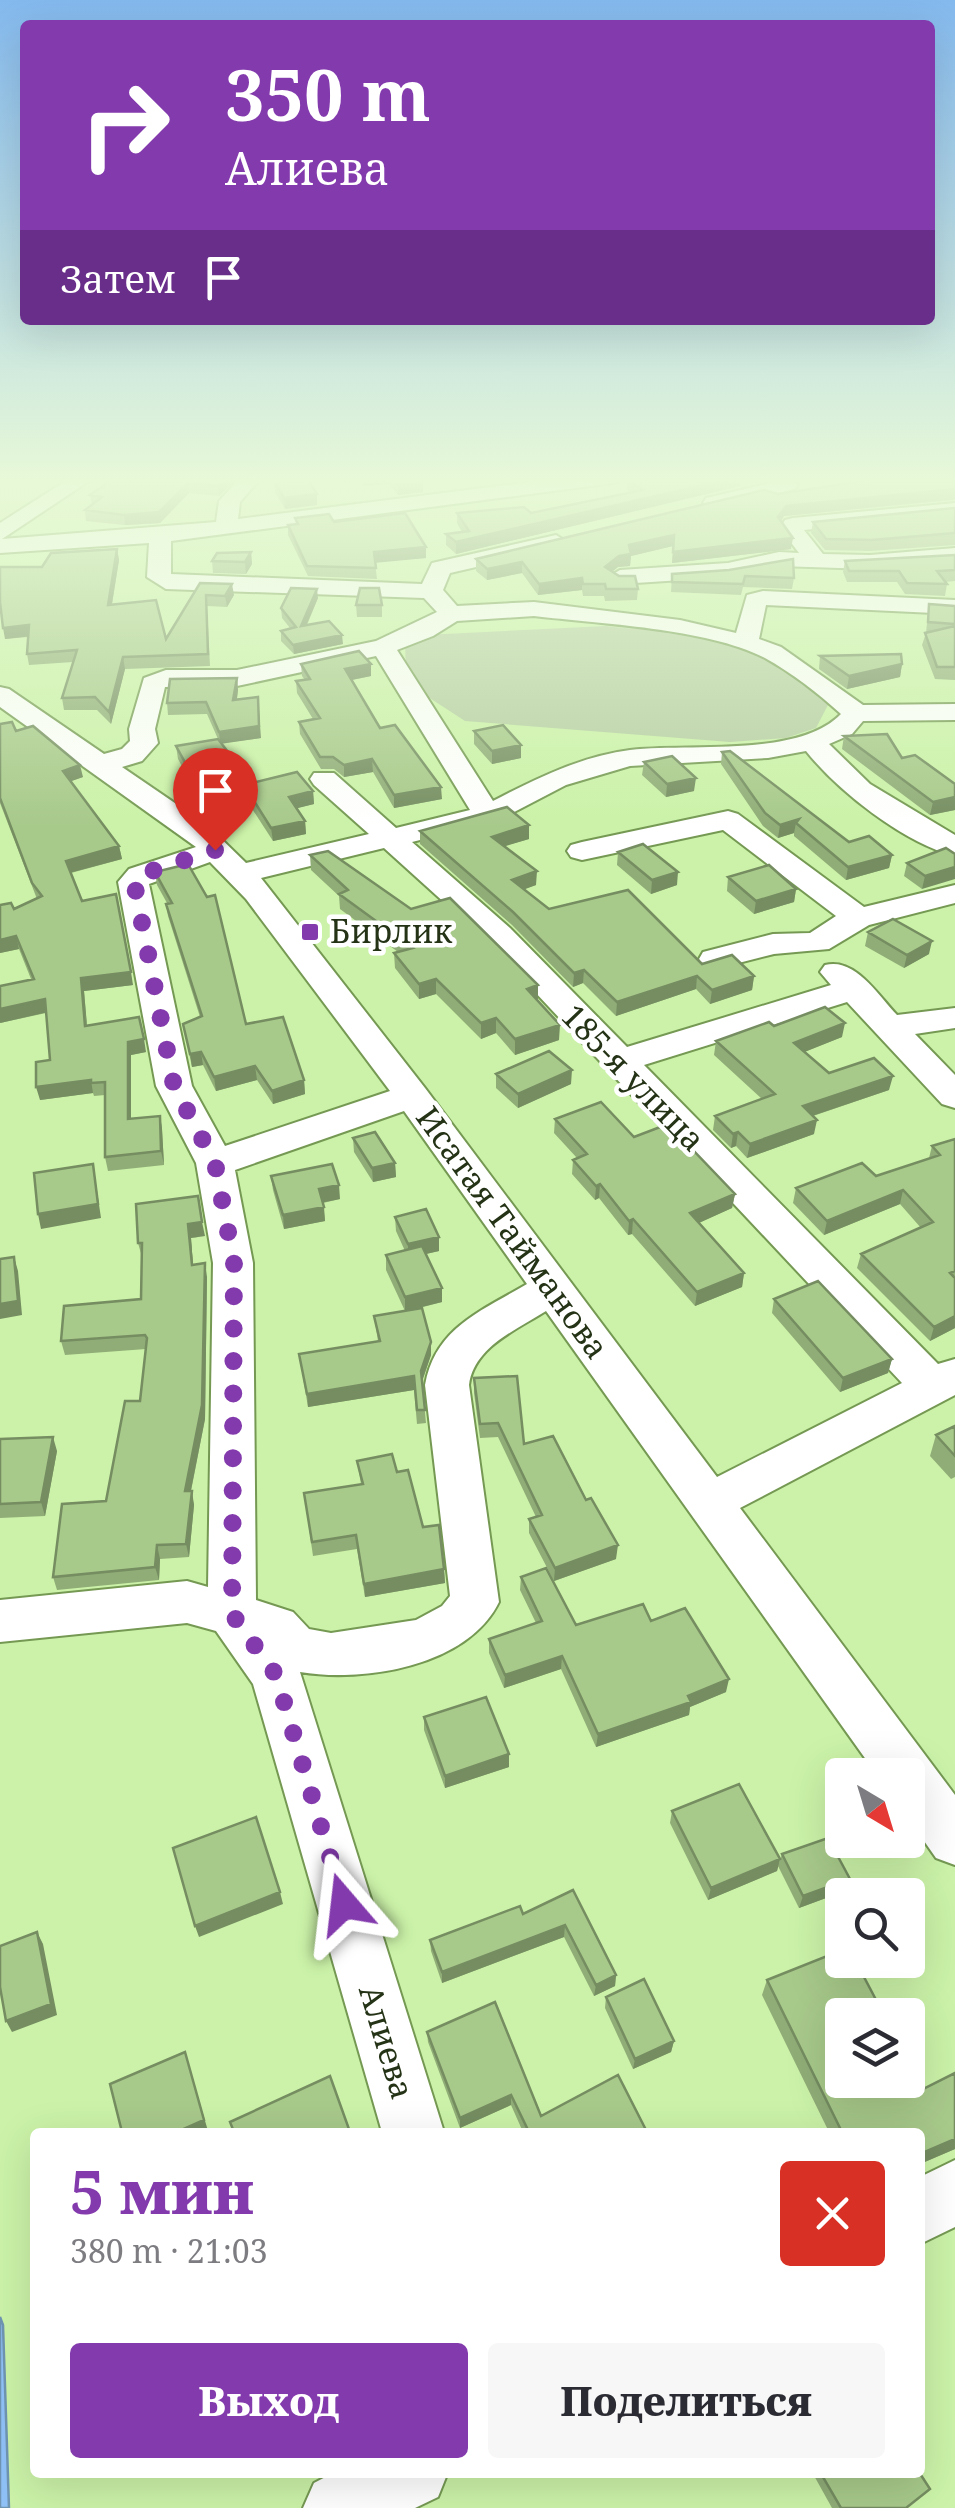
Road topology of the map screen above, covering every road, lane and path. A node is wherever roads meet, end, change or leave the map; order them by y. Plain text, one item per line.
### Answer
1 (433, 594) edge
2 (955, 607) edge
3 (451, 614) junction
4 (746, 643) junction
5 (383, 647) junction
6 (0, 695) edge
7 (955, 712) edge
8 (856, 714) junction
9 (814, 742) junction
10 (101, 764) junction
11 (324, 779) dead end
12 (487, 815) junction
13 (390, 841) junction
14 (955, 847) edge
15 (582, 851) dead end
16 (227, 862) junction
17 (955, 894) edge
18 (858, 918) junction
19 (818, 942) junction
20 (715, 959) edge
21 (854, 989) junction
22 (955, 1018) edge
23 (888, 1027) junction
24 (617, 1062) junction
25 (412, 1096) junction
26 (955, 1096) edge
27 (215, 1163) junction
28 (552, 1288) junction
29 (944, 1381) edge
30 (709, 1503) junction
31 (232, 1614) junction
32 (0, 1621) edge
33 (955, 1840) edge
34 (412, 2128) edge
35 (955, 2192) edge
36 (925, 2209) edge
37 (401, 2478) edge
38 (339, 2508) edge

1 - 3 street
2 - 4 street
3 - 4 street
3 - 5 street
4 - 8 street
5 - 10 street
5 - 12 street
6 - 10 street, Исатая Тайманова
7 - 8 street
8 - 9 street
9 - 12 street
9 - 14 street
10 - 16 street, Исатая Тайманова
11 - 13 street, 185-я улица
12 - 13 street
13 - 16 street
13 - 24 street, 185-я улица
15 - 18 street
16 - 25 street, Исатая Тайманова
16 - 27 street
17 - 18 street
18 - 19 street
19 - 20 street
19 - 21 street
21 - 23 street
21 - 24 street
22 - 23 street
23 - 26 street
24 - 29 street, 185-я улица
25 - 27 street
25 - 28 street, Исатая Тайманова
27 - 31 street
28 - 30 street, Исатая Тайманова
28 - 31 street
29 - 30 street
30 - 33 street, Исатая Тайманова
31 - 32 street
31 - 34 street, Алиева
35 - 36 street
37 - 38 street

